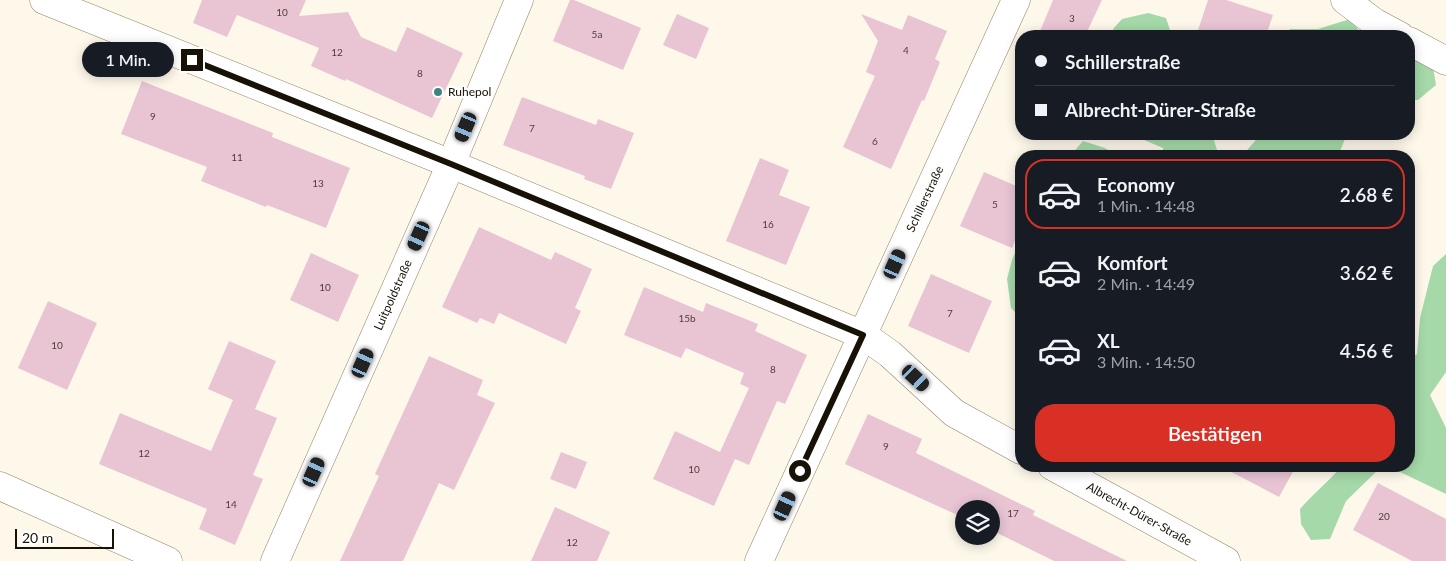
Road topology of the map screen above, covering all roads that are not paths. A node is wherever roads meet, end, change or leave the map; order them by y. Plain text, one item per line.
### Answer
1 (44, 0) edge
2 (520, 0) edge
3 (1016, 0) edge
4 (1345, 0) edge
5 (1389, 30) edge
6 (1415, 44) edge
7 (1446, 61) edge
8 (451, 164) junction
9 (863, 335) junction
10 (1015, 447) edge
11 (1063, 472) edge
12 (0, 486) edge
13 (168, 561) edge
14 (274, 561) edge
15 (759, 561) edge
16 (1226, 561) edge

1 - 8 street
2 - 8 street, Luitpoldstraße
3 - 9 street, Schillerstraße
4 - 5 street
6 - 7 street
8 - 9 street
8 - 14 street, Luitpoldstraße
9 - 10 street
9 - 15 street, Schillerstraße
11 - 16 street, Albrecht-Dürer-Straße
12 - 13 street

